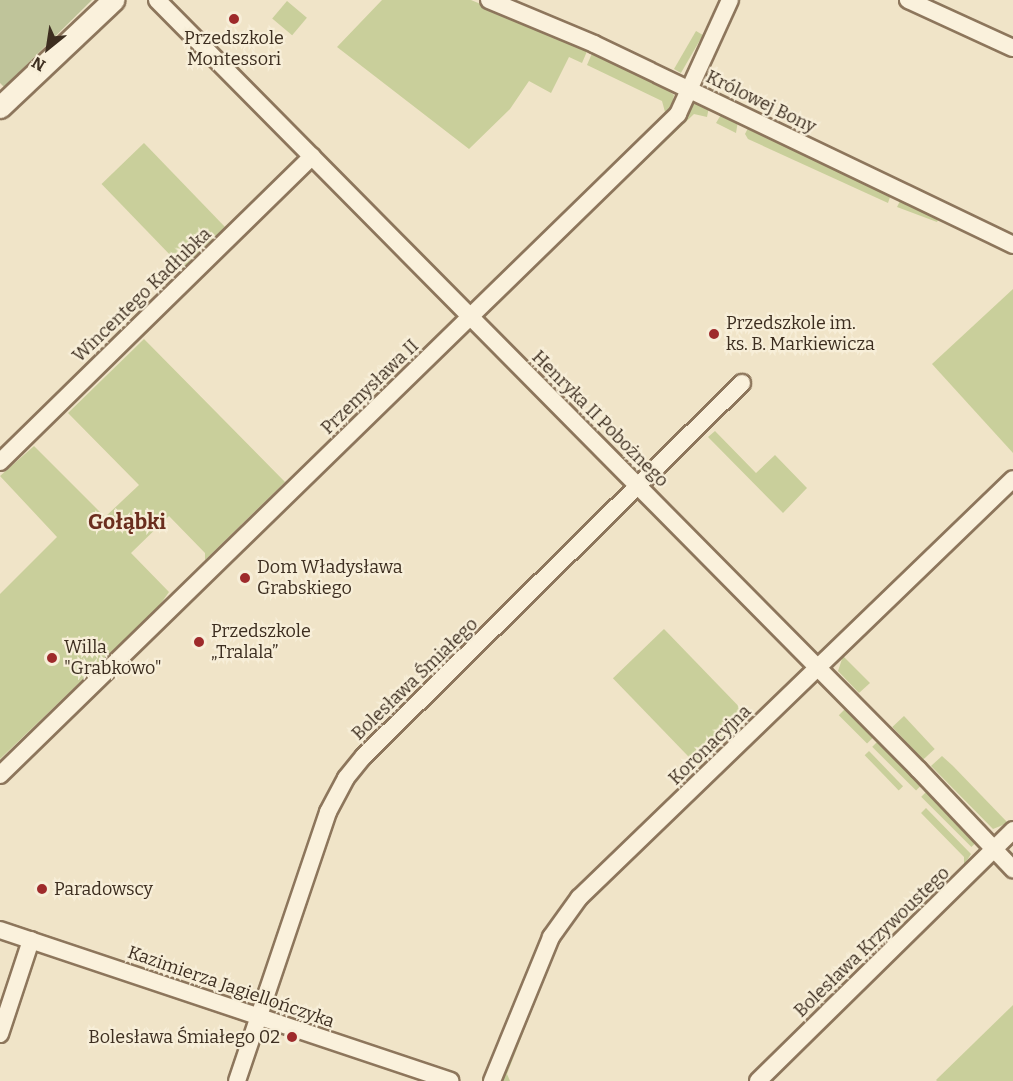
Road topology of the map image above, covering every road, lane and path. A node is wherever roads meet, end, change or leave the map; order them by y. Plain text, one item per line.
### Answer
1 (113, 0) edge
2 (157, 0) edge
3 (489, 0) edge
4 (730, 0) edge
5 (908, 0) edge
6 (1013, 48) edge
7 (690, 90) junction
8 (0, 107) edge
9 (312, 156) junction
10 (1013, 245) edge
11 (471, 316) junction
12 (742, 383) dead end
13 (0, 462) edge
14 (1013, 479) edge
15 (638, 485) junction
16 (819, 668) junction
17 (0, 775) edge
18 (1013, 830) edge
19 (994, 850) junction
20 (1013, 869) edge
21 (0, 930) edge
22 (31, 940) junction
23 (259, 1017) junction
24 (0, 1034) edge
25 (237, 1081) edge
26 (450, 1081) edge
27 (492, 1081) edge
28 (758, 1081) edge

1 - 8 street
2 - 9 street, Henryka II Pobożnego
3 - 7 street, Królowej Bony
4 - 7 street, Przemysława II
5 - 6 street
7 - 10 street, Królowej Bony
7 - 11 street, Przemysława II
9 - 11 street, Henryka II Pobożnego
9 - 13 street, Wincentego Kadłubka
11 - 15 street, Henryka II Pobożnego
11 - 17 street, Przemysława II
12 - 15 street, Bolesława Śmiałego
14 - 16 street, Koronacyjna
15 - 16 street, Henryka II Pobożnego
15 - 23 street, Bolesława Śmiałego
16 - 19 street, Henryka II Pobożnego
16 - 27 street, Koronacyjna
18 - 19 street, Bolesława Krzywoustego
19 - 20 street, Henryka II Pobożnego
19 - 28 street, Bolesława Krzywoustego
21 - 22 street, Kazimierza Jagiellończyka
22 - 23 street, Kazimierza Jagiellończyka
22 - 24 street
23 - 25 street, Bolesława Śmiałego
23 - 26 street, Kazimierza Jagiellończyka

